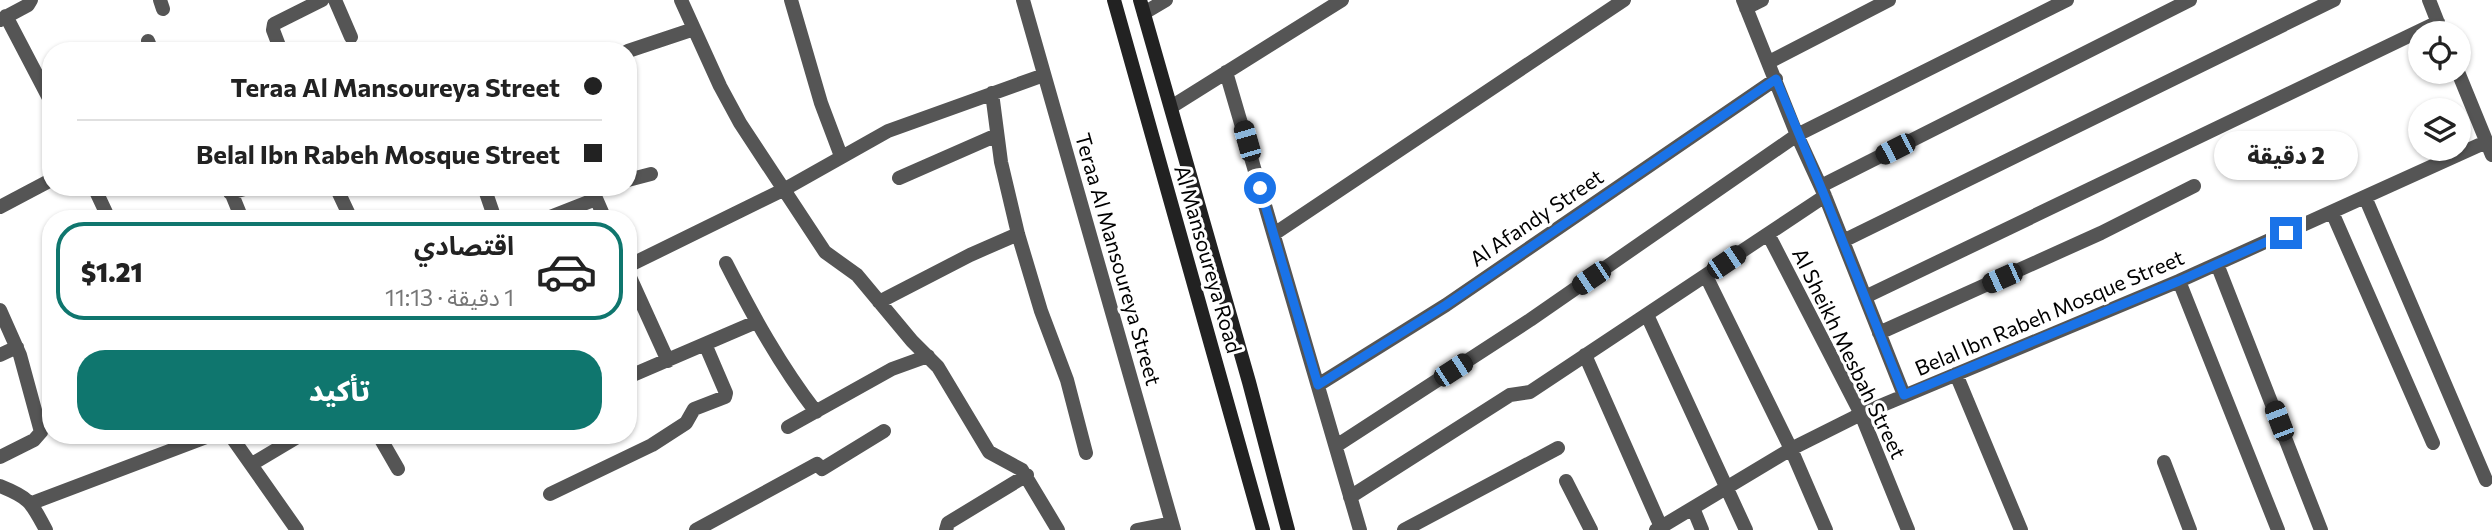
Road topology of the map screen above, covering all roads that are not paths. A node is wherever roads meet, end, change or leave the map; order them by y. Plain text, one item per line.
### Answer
1 (31, 0) edge
2 (322, 0) edge
3 (335, 0) edge
4 (681, 0) edge
5 (791, 0) edge
6 (1023, 0) edge
7 (1114, 0) edge
8 (1166, 0) edge
9 (1342, 0) edge
10 (1624, 0) edge
11 (1762, 0) edge
12 (1889, 0) edge
13 (2067, 0) edge
14 (2189, 0) edge
15 (2334, 0) edge
16 (2429, 0) edge
17 (1744, 4) edge
18 (1142, 6) edge
19 (3, 18) edge
20 (2437, 21) edge
21 (694, 29) junction
22 (351, 37) dead end
23 (277, 42) edge
24 (2408, 43) edge
25 (637, 48) edge
26 (1769, 62) junction
27 (1226, 72) junction
28 (1044, 75) junction
29 (1776, 79) junction
30 (2463, 84) edge
31 (42, 86) edge
32 (992, 93) junction
33 (1171, 107) junction
34 (997, 135) junction
35 (1797, 135) junction
36 (2489, 149) edge
37 (841, 156) junction
38 (651, 174) dead end
39 (637, 178) edge
40 (898, 178) dead end
41 (42, 184) edge
42 (2194, 186) dead end
43 (785, 189) junction
44 (1823, 191) junction
45 (586, 196) edge
46 (2365, 197) junction
47 (1, 205) edge
48 (561, 210) edge
49 (2332, 212) junction
50 (1018, 234) junction
51 (1274, 234) junction
52 (1768, 234) junction
53 (1843, 241) junction
54 (637, 262) edge
55 (726, 263) dead end
56 (2217, 264) junction
57 (1706, 275) junction
58 (2179, 281) junction
59 (637, 293) edge
60 (1865, 297) junction
61 (879, 302) junction
62 (0, 310) edge
63 (1647, 315) junction
64 (756, 322) junction
65 (1879, 334) junction
66 (705, 344) junction
67 (17, 347) junction
68 (0, 355) edge
69 (1585, 355) junction
70 (928, 356) junction
71 (668, 361) junction
72 (637, 373) edge
73 (1956, 374) junction
74 (1249, 382) junction
75 (1318, 385) junction
76 (1223, 388) junction
77 (1904, 395) junction
78 (816, 412) junction
79 (1860, 414) junction
80 (788, 427) dead end
81 (884, 431) dead end
82 (2432, 443) dead end
83 (185, 444) edge
84 (237, 444) edge
85 (286, 444) edge
86 (384, 444) edge
87 (1336, 446) junction
88 (1558, 448) dead end
89 (1791, 449) junction
90 (1086, 453) dead end
91 (0, 457) edge
92 (2164, 462) dead end
93 (252, 464) junction
94 (398, 469) dead end
95 (1027, 475) junction
96 (2486, 480) dead end
97 (1566, 481) dead end
98 (0, 486) edge
99 (1728, 488) junction
100 (550, 494) dead end
101 (1350, 496) junction
102 (32, 503) junction
103 (1693, 508) junction
104 (1173, 527) edge
105 (1659, 528) edge
106 (700, 529) edge
107 (46, 530) edge
108 (298, 530) edge
109 (946, 530) edge
110 (1058, 530) edge
111 (1137, 530) edge
112 (1263, 530) edge
113 (1288, 530) edge
114 (1360, 530) edge
115 (1404, 530) edge
116 (1591, 530) edge
117 (1702, 530) edge
118 (1746, 530) edge
119 (1826, 530) edge
120 (1908, 530) edge
121 (2021, 530) edge
122 (2190, 530) edge
123 (2277, 530) edge
124 (2321, 530) edge

1 - 19 street
2 - 23 street
3 - 22 street
4 - 21 street
5 - 37 street
6 - 28 street, Teraa Al Mansoureya Street
7 - 76 main road, Al Mansoureya Road
8 - 18 street
9 - 27 street
10 - 51 street
11 - 17 street
12 - 26 street
13 - 35 street
14 - 44 street
15 - 53 street
16 - 20 street
17 - 26 street
18 - 33 main road, Al Mansoureya Road
19 - 31 street
21 - 25 street
21 - 43 street
24 - 60 street
26 - 29 street
27 - 33 street
27 - 51 street
28 - 32 street
28 - 104 street, Teraa Al Mansoureya Street
29 - 35 street
29 - 75 street, Al Afandy Street
30 - 36 street
32 - 34 street
32 - 37 street
33 - 74 main road, Al Mansoureya Road
34 - 40 street
34 - 50 street
35 - 44 street
35 - 87 street
36 - 46 street, Belal Ibn Rabeh Mosque Street
37 - 43 street
38 - 39 street
41 - 47 street
42 - 65 street
43 - 54 street
43 - 61 street
44 - 52 street
44 - 53 street
45 - 48 street
46 - 49 street, Belal Ibn Rabeh Mosque Street
46 - 96 street
49 - 56 street, Belal Ibn Rabeh Mosque Street
49 - 82 street
50 - 61 street
50 - 90 street
51 - 75 street
52 - 57 street
52 - 79 street, Al Sheikh Mesbah Street
53 - 60 street
55 - 64 street
56 - 58 street, Belal Ibn Rabeh Mosque Street
56 - 124 street
57 - 63 street
57 - 89 street
58 - 73 street, Belal Ibn Rabeh Mosque Street
58 - 123 street
59 - 71 street
60 - 65 street
61 - 70 street
62 - 67 street
63 - 69 street
63 - 99 street
64 - 66 street
64 - 78 street
65 - 77 street
66 - 71 street
66 - 100 street
67 - 68 street
67 - 91 street
69 - 101 street
69 - 105 street
70 - 78 street
70 - 95 street
71 - 72 street
73 - 77 street, Belal Ibn Rabeh Mosque Street
73 - 121 street
74 - 76 main road
74 - 113 main road, Al Mansoureya Road
75 - 87 street
76 - 112 main road, Al Mansoureya Road
77 - 79 street, Belal Ibn Rabeh Mosque Street
78 - 80 street
79 - 89 street, Belal Ibn Rabeh Mosque Street
79 - 120 street, Al Sheikh Mesbah Street
81 - 106 street
83 - 102 street
84 - 93 street
85 - 93 street
86 - 94 street
87 - 101 street
88 - 115 street
89 - 99 street, Belal Ibn Rabeh Mosque Street
89 - 119 street
92 - 122 street
93 - 108 street
95 - 109 street
95 - 110 street
97 - 116 street
98 - 102 street
99 - 103 street, Belal Ibn Rabeh Mosque Street
99 - 118 street
101 - 114 street
102 - 107 street
103 - 105 street, Belal Ibn Rabeh Mosque Street
103 - 117 street
104 - 111 street

